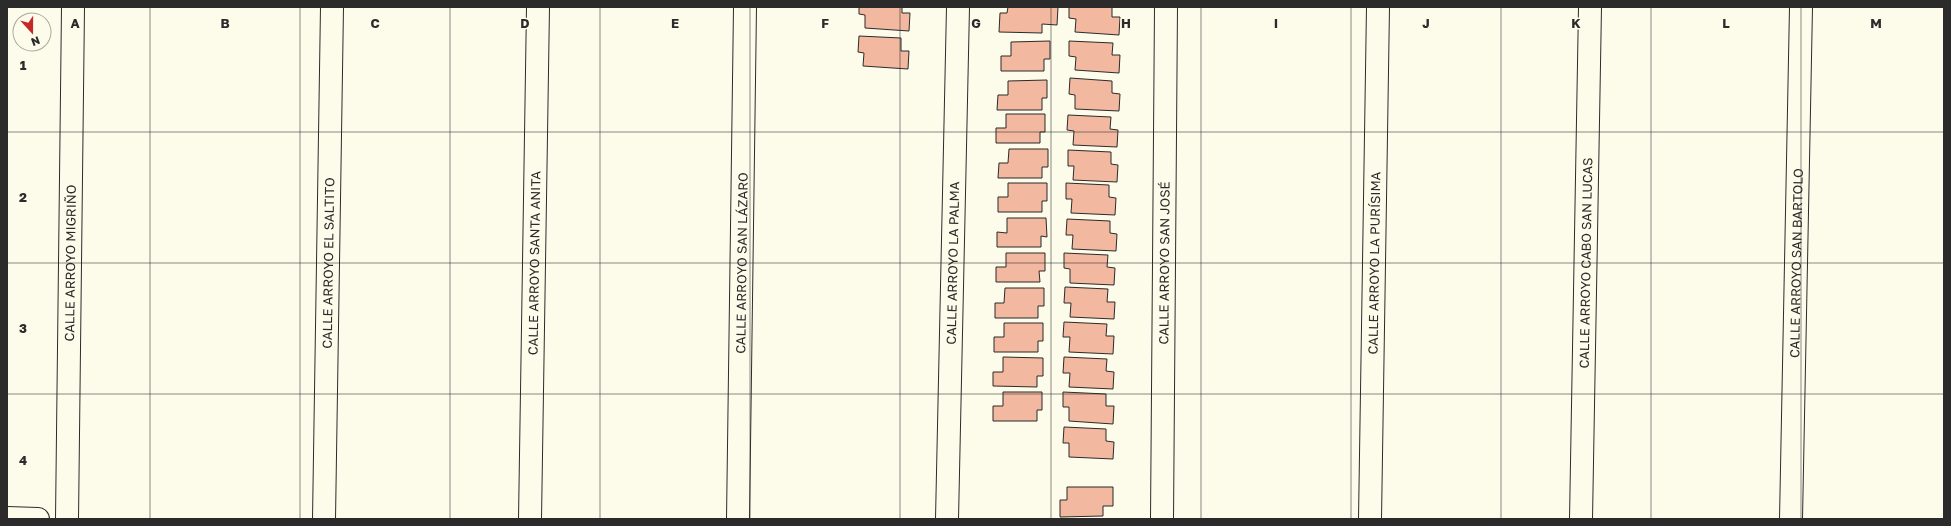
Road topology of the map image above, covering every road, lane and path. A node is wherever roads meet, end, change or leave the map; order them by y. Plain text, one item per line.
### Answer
1 (73, 7) edge
2 (332, 7) edge
3 (538, 7) edge
4 (745, 7) edge
5 (958, 7) edge
6 (1166, 7) edge
7 (1378, 7) edge
8 (1590, 7) edge
9 (1801, 7) edge
10 (7, 518) edge
11 (38, 519) edge
12 (67, 519) edge
13 (324, 519) edge
14 (530, 519) edge
15 (738, 519) edge
16 (947, 519) edge
17 (1162, 519) edge
18 (1370, 519) edge
19 (1581, 519) edge
20 (1791, 519) edge

1 - 12 street, CALLE ARROYO MIGRIÑO
2 - 13 street, CALLE ARROYO EL SALTITO
3 - 14 street, CALLE ARROYO SANTA ANITA
4 - 15 street, CALLE ARROYO SAN LÁZARO
5 - 16 street, CALLE ARROYO LA PALMA
6 - 17 street, CALLE ARROYO SAN JOSÉ
7 - 18 street, CALLE ARROYO LA PURÍSIMA
8 - 19 street, CALLE ARROYO CABO SAN LUCAS
9 - 20 street, CALLE ARROYO SAN BARTOLO
10 - 11 street

